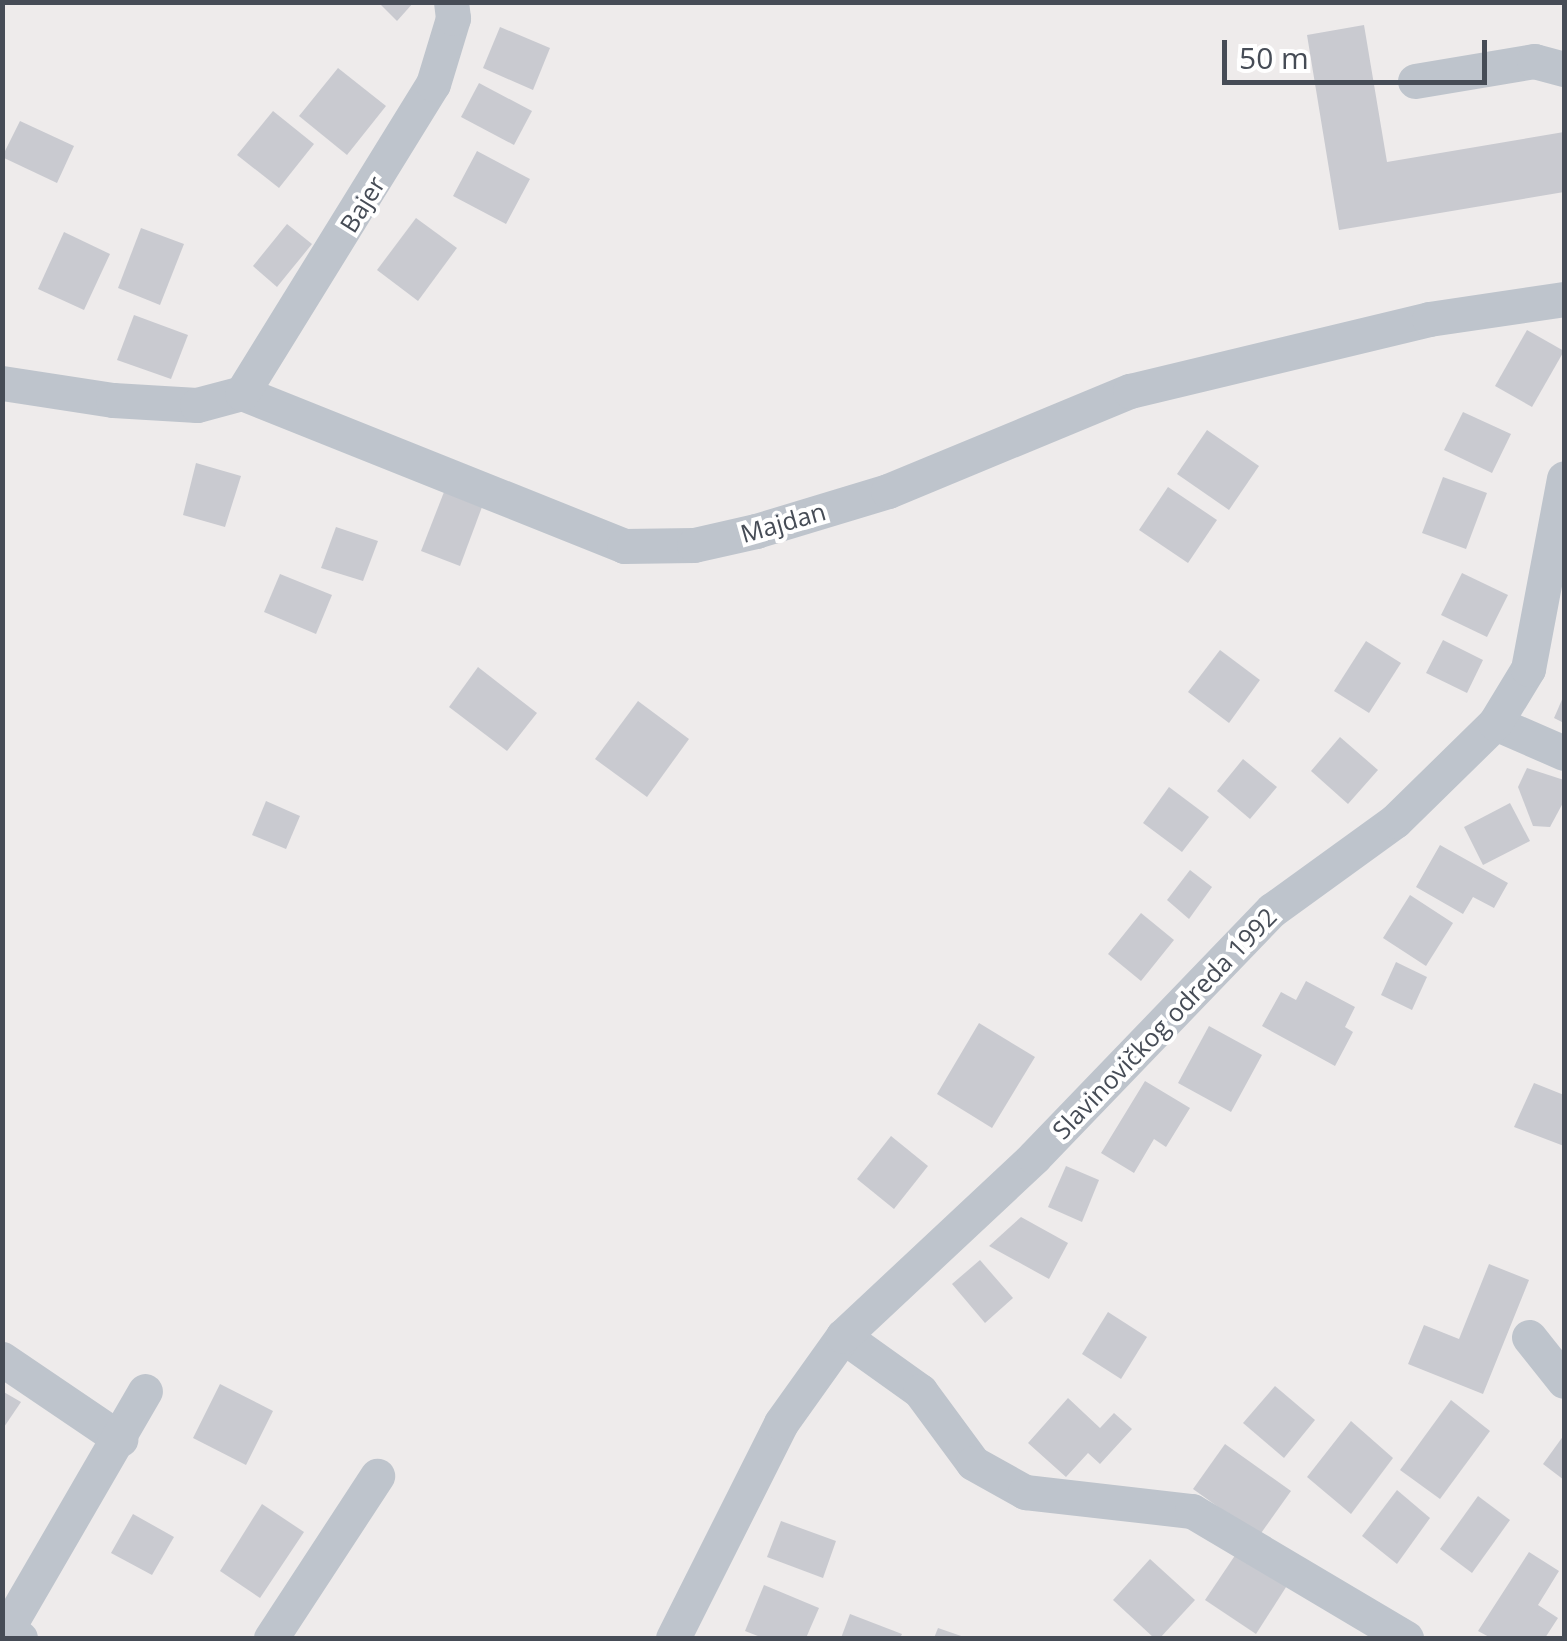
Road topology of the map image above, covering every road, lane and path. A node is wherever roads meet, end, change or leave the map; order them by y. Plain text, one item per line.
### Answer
1 (451, 2) edge
2 (1564, 69) edge
3 (1414, 81) dead end
4 (1564, 299) edge
5 (2, 383) edge
6 (242, 393) junction
7 (1564, 478) edge
8 (1495, 724) junction
9 (1564, 753) edge
10 (844, 1336) junction
11 (1529, 1337) dead end
12 (2, 1359) edge
13 (1564, 1381) edge
14 (144, 1391) dead end
15 (120, 1439) junction
16 (377, 1476) dead end
17 (686, 1635) edge
18 (20, 1638) edge
19 (271, 1638) edge
20 (1406, 1638) edge

1 - 6 street, Bajer
2 - 3 street
4 - 6 street, Majdan
5 - 6 street
7 - 8 street, Slavinovičkog odreda 1992
8 - 9 street
8 - 10 street, Slavinovičkog odreda 1992
10 - 17 street, Slavinovičkog odreda 1992
10 - 20 street
11 - 13 street
12 - 15 street
14 - 15 street
15 - 18 street
16 - 19 street

